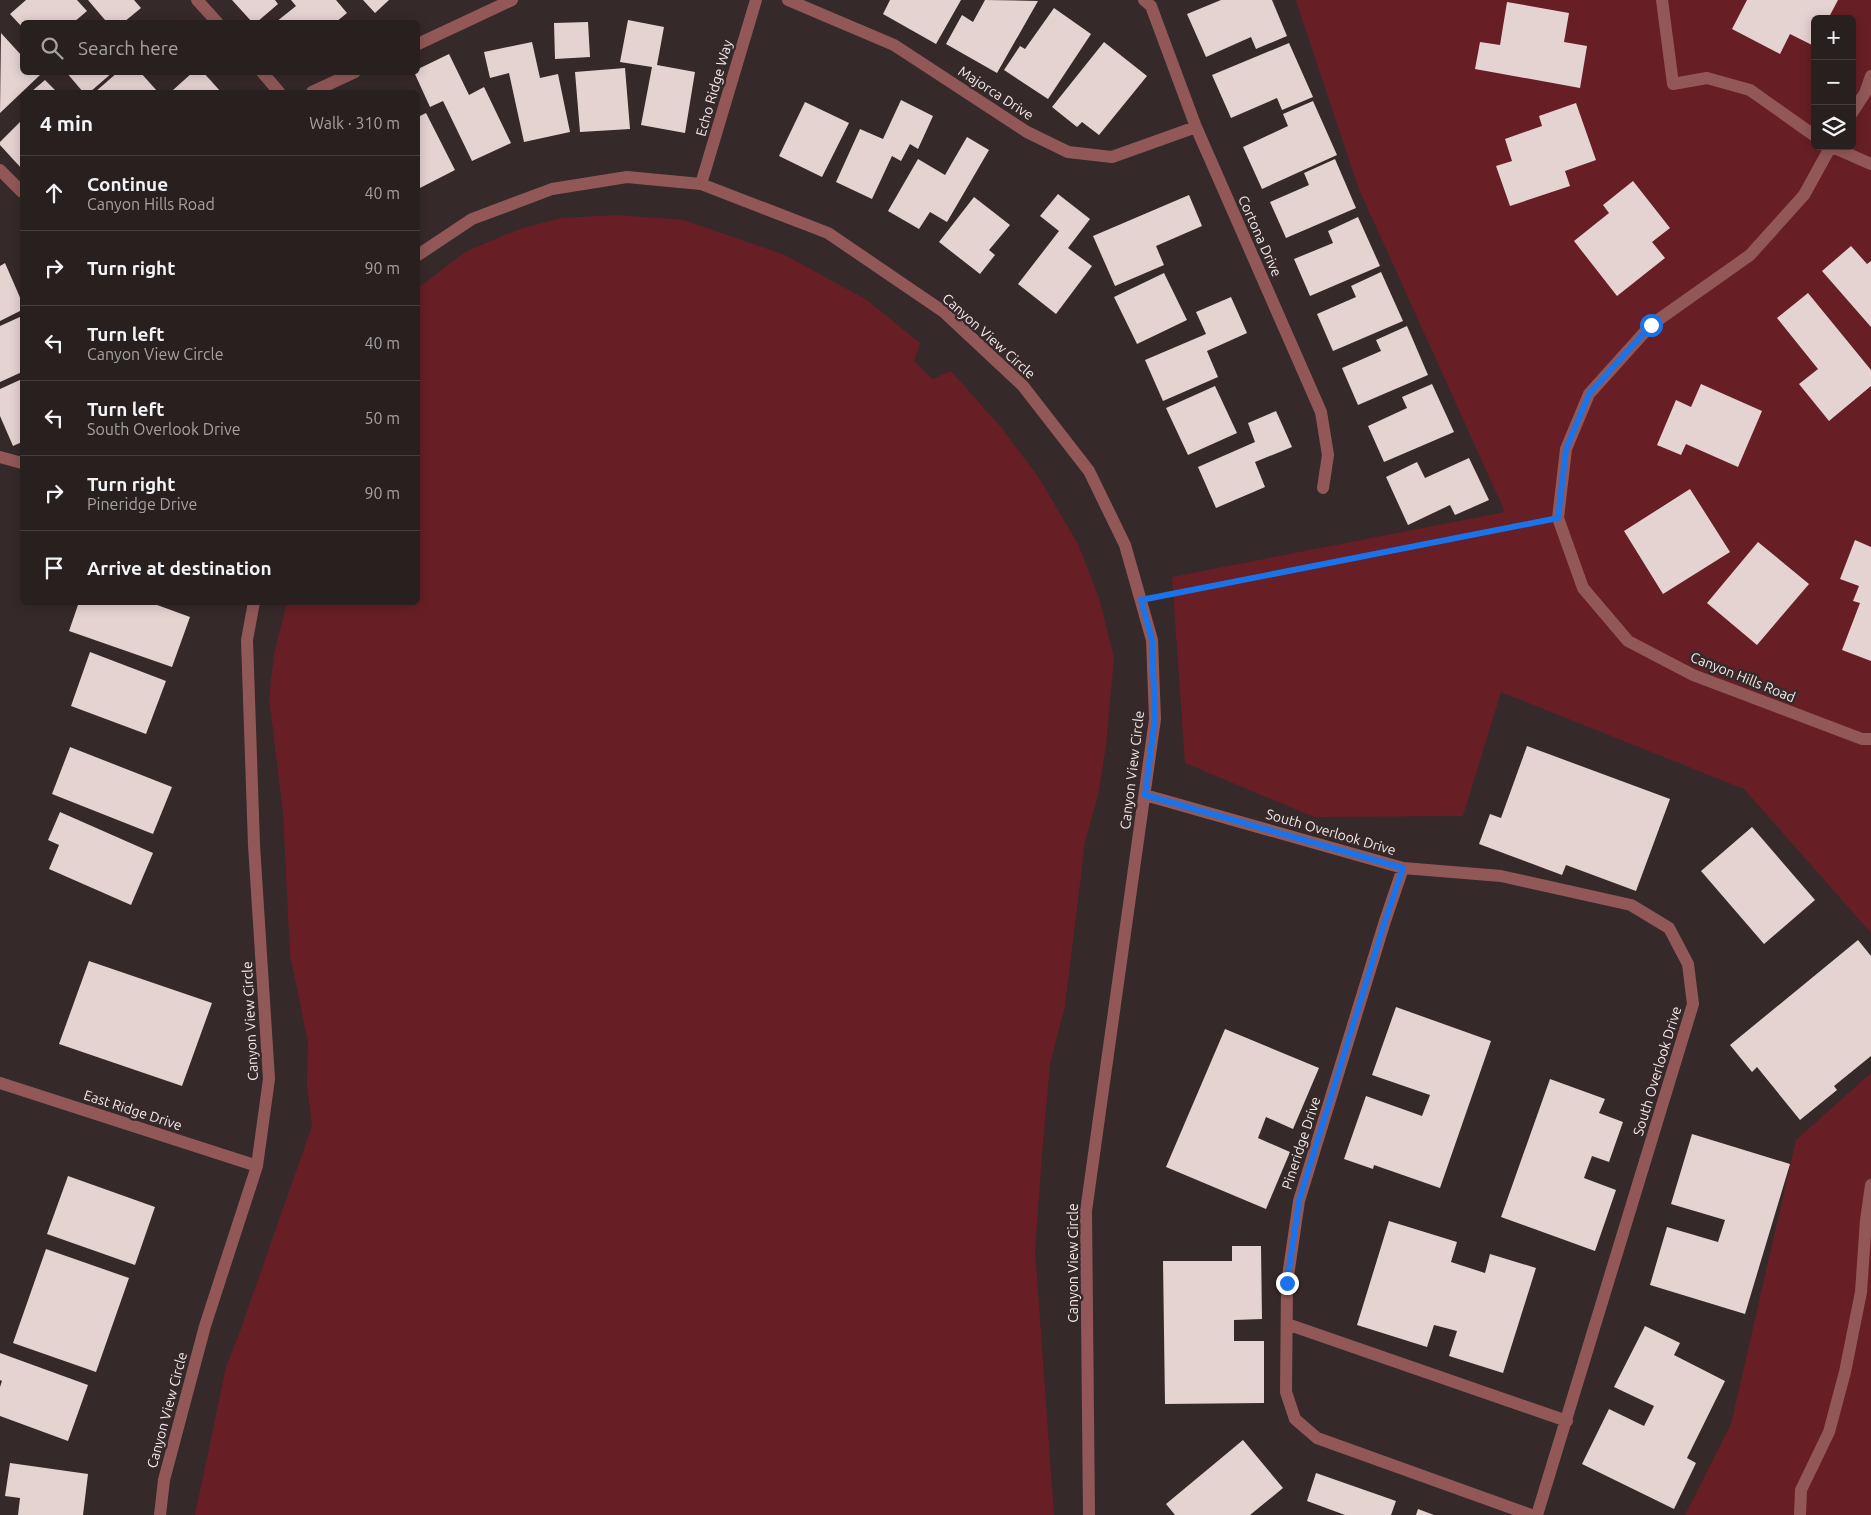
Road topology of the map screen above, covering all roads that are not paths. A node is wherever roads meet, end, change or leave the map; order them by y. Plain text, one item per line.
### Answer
1 (197, 0) edge
2 (512, 0) edge
3 (756, 0) edge
4 (788, 0) edge
5 (1144, 0) edge
6 (1662, 0) edge
7 (215, 20) edge
8 (420, 43) edge
9 (265, 75) edge
10 (349, 75) edge
11 (1871, 76) edge
12 (277, 90) edge
13 (316, 90) edge
14 (1856, 107) edge
15 (1196, 127) junction
16 (1811, 133) edge
17 (1828, 150) edge
18 (1839, 150) edge
19 (1871, 164) edge
20 (0, 170) edge
21 (702, 184) junction
22 (20, 190) edge
23 (420, 254) edge
24 (0, 457) edge
25 (20, 462) edge
26 (1323, 488) dead end
27 (253, 605) edge
28 (1871, 739) edge
29 (1145, 795) junction
30 (1403, 868) junction
31 (0, 1083) edge
32 (257, 1166) junction
33 (1871, 1185) edge
34 (1287, 1324) junction
35 (1567, 1421) junction
36 (160, 1515) edge
37 (1090, 1515) edge
38 (1531, 1515) edge
39 (1537, 1515) edge
40 (1800, 1515) edge

1 - 7 street
2 - 8 street
3 - 21 street, Echo Ridge Way
4 - 15 street, Majorca Drive
5 - 15 street, Cortona Drive
6 - 16 street
9 - 12 street
10 - 13 street
11 - 14 street
15 - 26 street, Cortona Drive
17 - 28 street, Canyon Hills Road
18 - 19 street
20 - 22 street
21 - 23 street, Canyon View Circle
21 - 29 street, Canyon View Circle
24 - 25 street
27 - 32 street, Canyon View Circle
29 - 30 street, South Overlook Drive
29 - 37 street, Canyon View Circle
30 - 34 street, Pineridge Drive
30 - 35 street, South Overlook Drive
31 - 32 street, East Ridge Drive
32 - 36 street, Canyon View Circle
33 - 40 street
34 - 35 street
34 - 38 street, Pineridge Drive
35 - 39 street, South Overlook Drive

